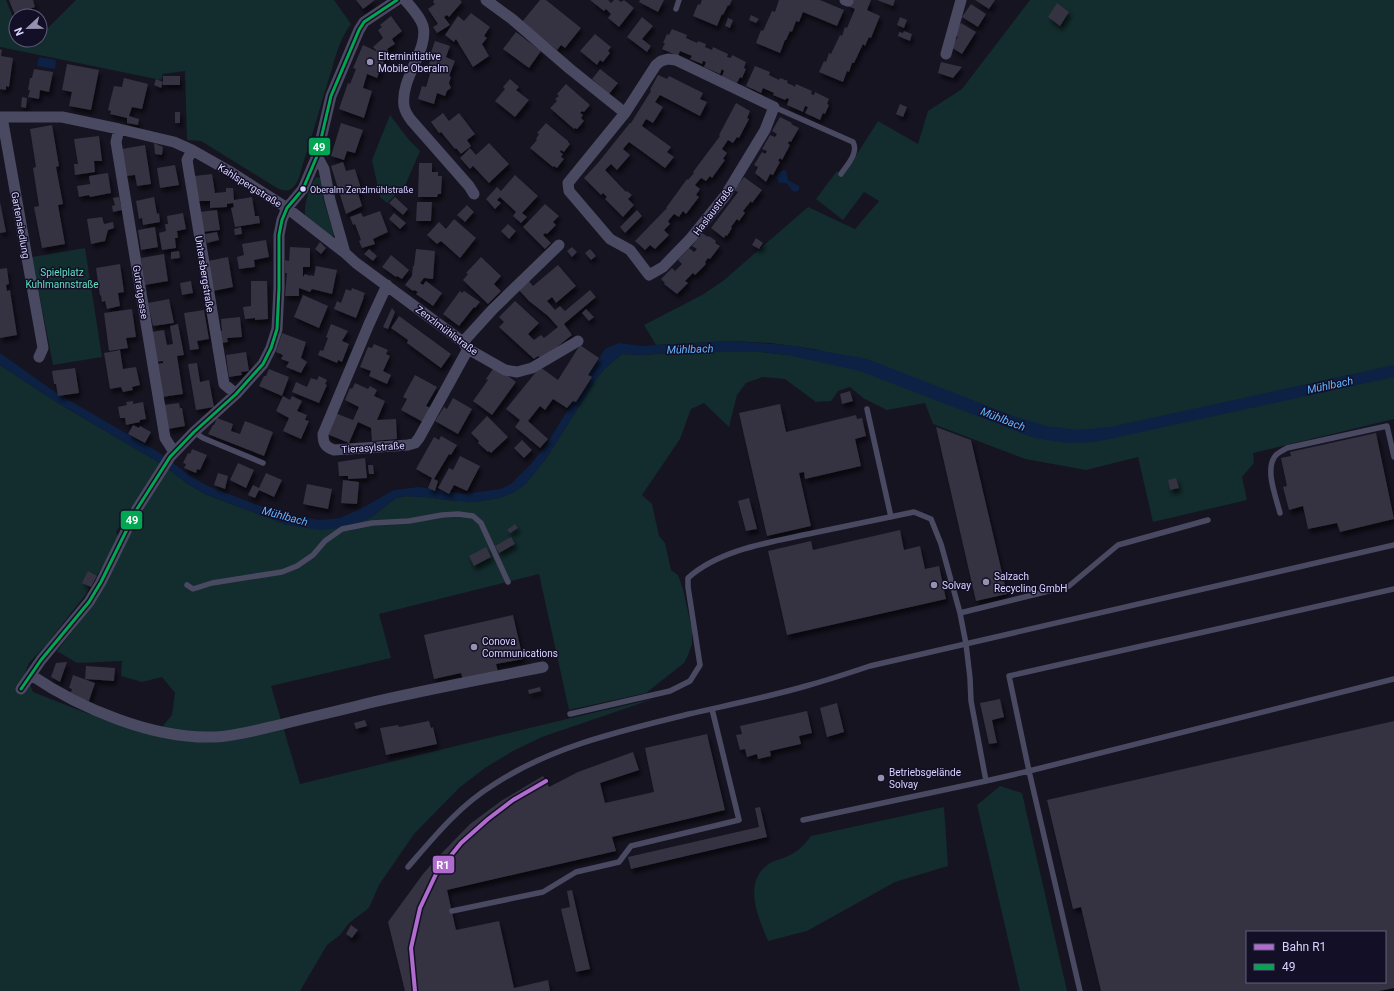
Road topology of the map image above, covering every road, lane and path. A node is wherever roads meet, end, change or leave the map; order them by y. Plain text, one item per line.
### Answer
1 (397, 0) edge
2 (405, 0) edge
3 (486, 0) edge
4 (679, 0) edge
5 (961, 0) edge
6 (676, 9) dead end
7 (946, 54) dead end
8 (774, 107) junction
9 (625, 113) junction
10 (1, 117) edge
11 (119, 129) junction
12 (192, 150) junction
13 (317, 156) junction
14 (841, 174) dead end
15 (474, 194) dead end
16 (288, 208) junction
17 (559, 245) dead end
18 (345, 253) junction
19 (387, 285) junction
20 (578, 341) dead end
21 (466, 346) junction
22 (39, 357) dead end
23 (236, 394) junction
24 (867, 409) dead end
25 (194, 432) junction
26 (172, 455) junction
27 (1394, 457) edge
28 (263, 463) dead end
29 (1280, 513) dead end
30 (891, 516) junction
31 (1208, 520) dead end
32 (1394, 545) edge
33 (508, 582) dead end
34 (187, 584) dead end
35 (1394, 589) edge
36 (960, 613) junction
37 (966, 644) junction
38 (543, 667) dead end
39 (31, 675) junction
40 (1394, 679) edge
41 (21, 689) dead end
42 (712, 709) junction
43 (570, 714) dead end
44 (1029, 771) junction
45 (986, 781) junction
46 (802, 820) dead end
47 (408, 867) dead end
48 (452, 911) dead end
49 (1080, 991) edge

1 - 13 street, Kahlspergstraße
2 - 15 street
3 - 9 street
4 - 6 lane
5 - 7 street
8 - 9 street, Haslaustraße
8 - 9 street, Haslaustraße
8 - 14 lane
10 - 11 street, Kahlspergstraße
10 - 22 street, Gartensiedlung
11 - 12 street, Kahlspergstraße
11 - 26 street, Gutratgasse
12 - 16 street, Kahlspergstraße
12 - 23 street, Untersbergstraße
13 - 16 street, Kahlspergstraße
13 - 18 street
16 - 18 street, Zenzlmühlstraße
16 - 23 street
17 - 21 street
18 - 19 street, Zenzlmühlstraße
19 - 21 street, Zenzlmühlstraße
19 - 21 street, Tierasylstraße
20 - 21 street, Zenzlmühlstraße
23 - 25 street
24 - 30 lane
25 - 26 street
25 - 28 lane
26 - 39 street
27 - 29 lane
30 - 36 lane
30 - 43 lane
31 - 36 lane
32 - 37 lane
33 - 34 lane
35 - 44 lane
36 - 37 lane
37 - 42 lane
37 - 45 lane
38 - 39 street
39 - 41 street
40 - 44 lane
42 - 47 lane
42 - 48 lane
44 - 45 lane
44 - 49 lane
45 - 46 lane

